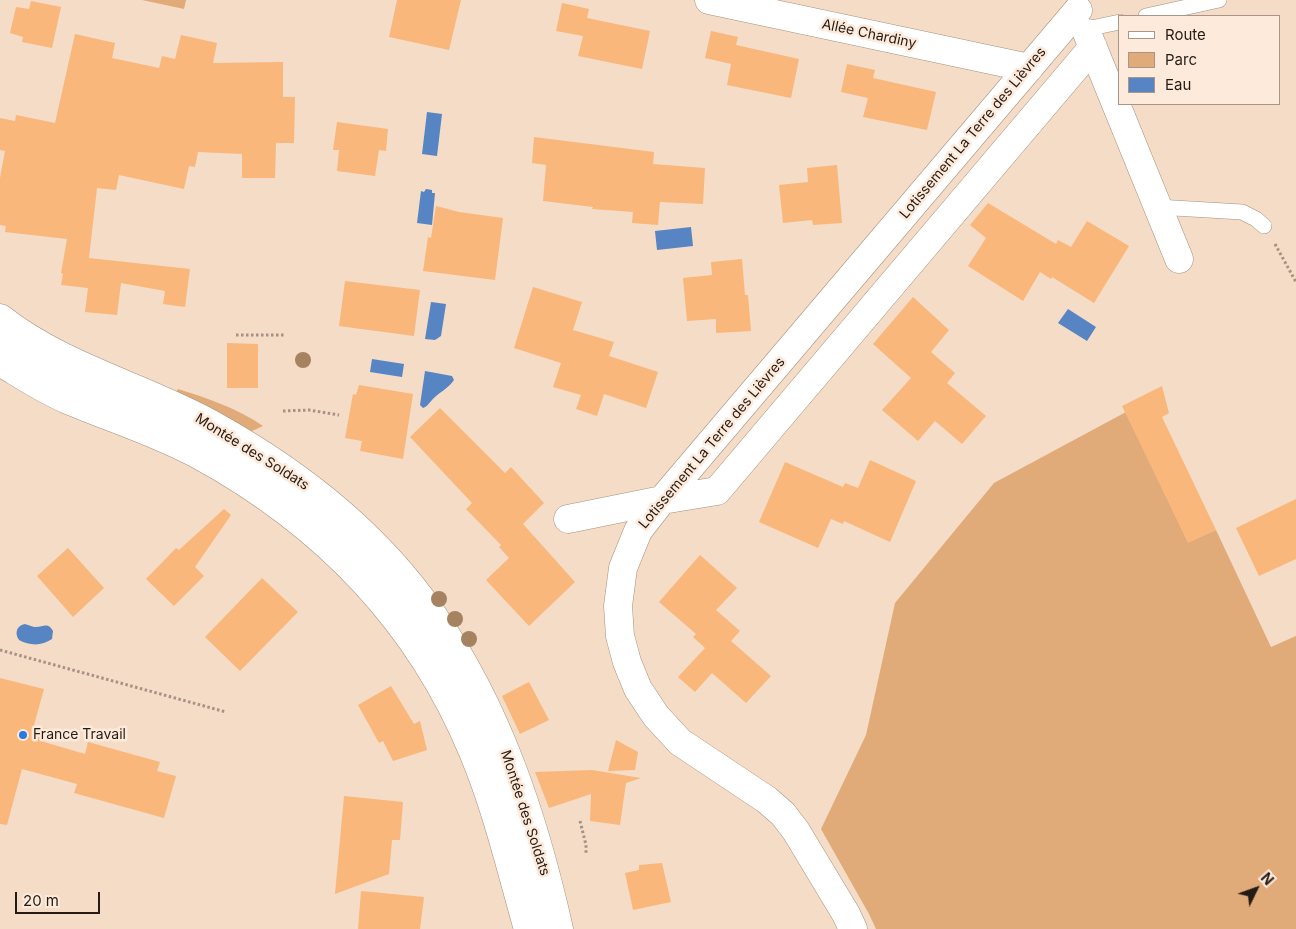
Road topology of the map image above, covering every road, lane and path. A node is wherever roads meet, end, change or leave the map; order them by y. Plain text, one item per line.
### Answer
1 (709, 0) edge
2 (1220, 0) edge
3 (1151, 15) edge
4 (1083, 22) edge
5 (1118, 22) edge
6 (1029, 68) junction
7 (1158, 207) junction
8 (1264, 226) joint
9 (1179, 259) dead end
10 (1296, 282) edge
11 (0, 318) edge
12 (236, 335) dead end
13 (284, 335) dead end
14 (0, 340) edge
15 (0, 362) edge
16 (284, 411) dead end
17 (339, 415) dead end
18 (662, 500) junction
19 (568, 519) dead end
20 (0, 650) edge
21 (226, 712) dead end
22 (580, 821) dead end
23 (586, 854) dead end
24 (528, 929) edge
25 (545, 929) edge
26 (559, 929) edge
27 (853, 929) edge

1 - 6 street, Allée Chardiny
2 - 3 lane
4 - 5 lane
4 - 6 street, Lotissement La Terre des Lièvres
4 - 7 street
4 - 18 street
6 - 18 street, Lotissement La Terre des Lièvres
7 - 8 lane
7 - 9 street
8 - 10 path
11 - 26 street, Montée des Soldats
12 - 13 path
14 - 25 lane
15 - 24 street, Montée des Soldats
16 - 17 path
18 - 19 street
18 - 27 street, Lotissement La Terre des Lièvres
20 - 21 path
22 - 23 path

